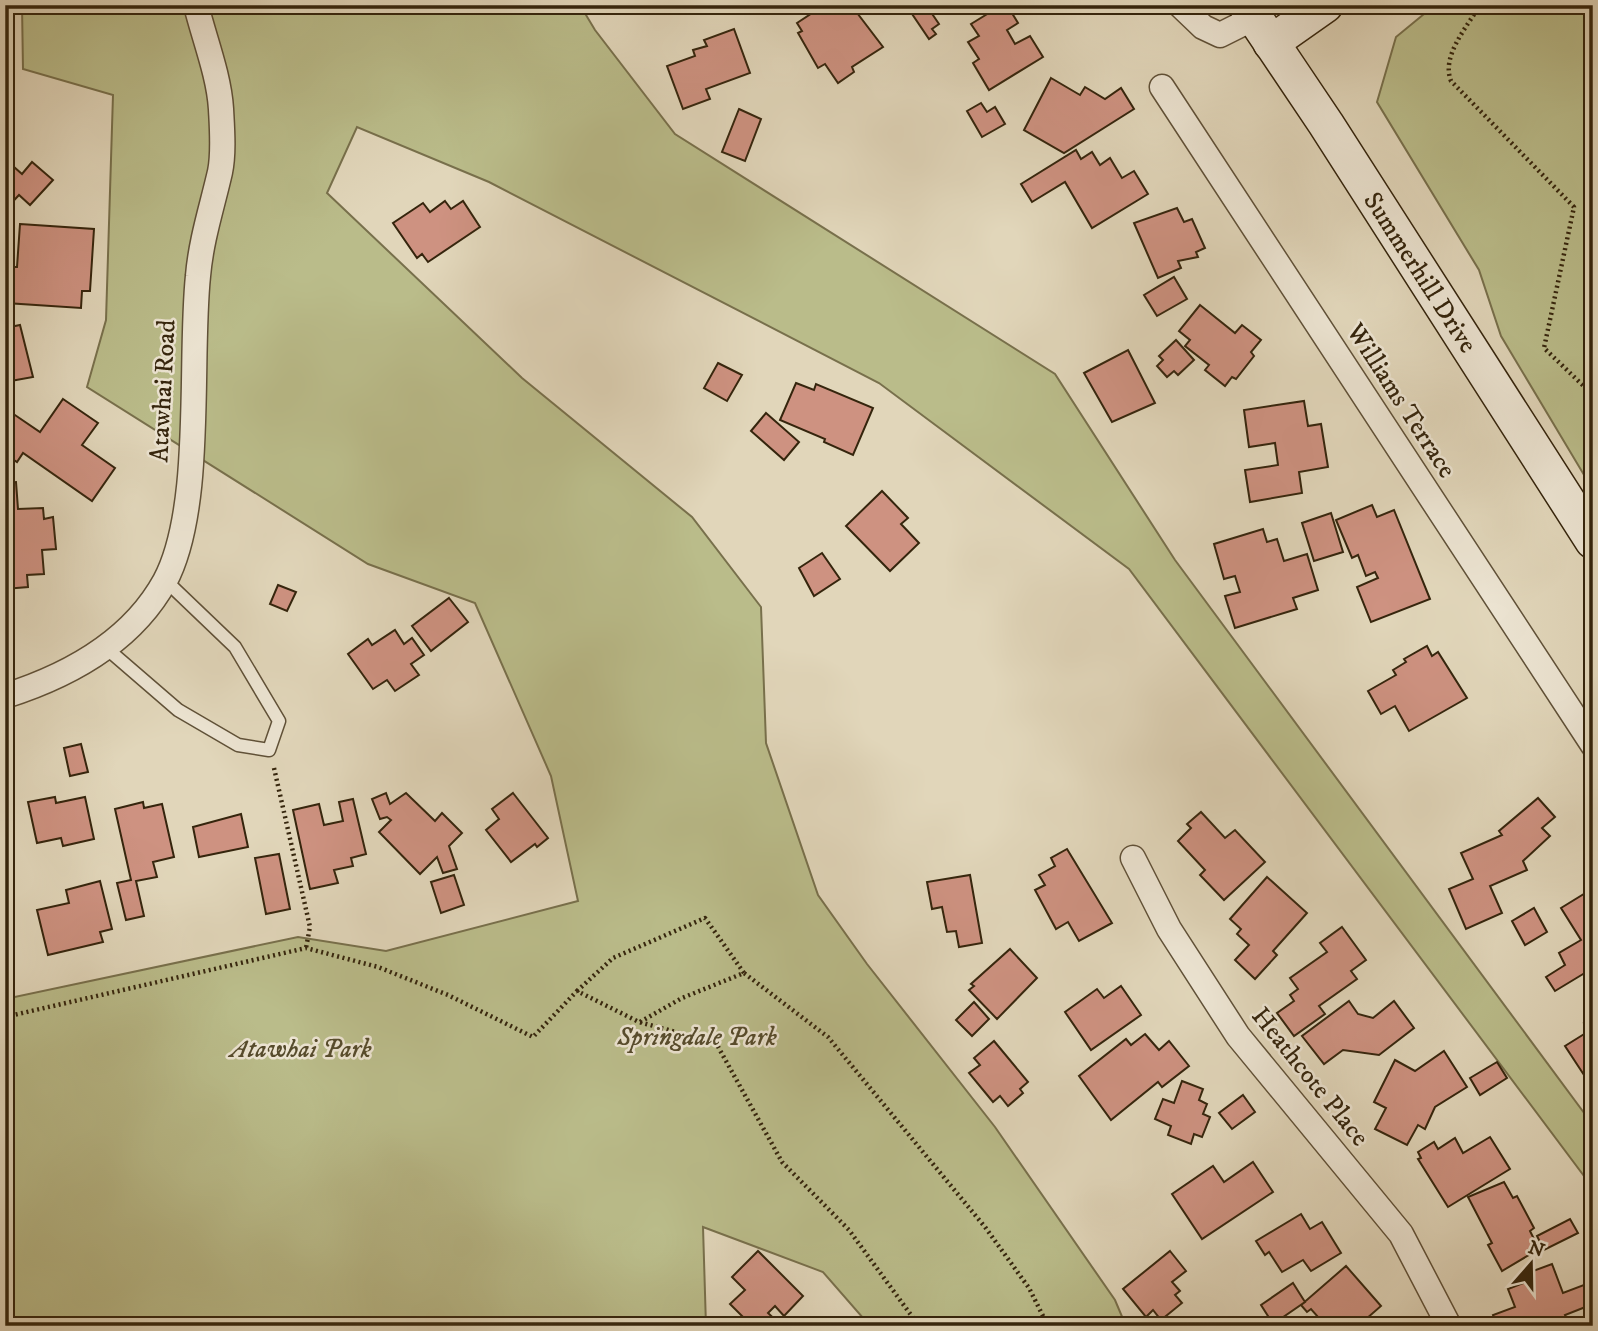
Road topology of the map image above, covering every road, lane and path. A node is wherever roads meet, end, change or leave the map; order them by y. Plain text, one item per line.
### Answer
1 (196, 5) edge
2 (1180, 5) edge
3 (1325, 5) edge
4 (1480, 5) edge
5 (1257, 22) edge
6 (1162, 87) dead end
7 (1593, 395) edge
8 (1593, 541) edge
9 (165, 580) junction
10 (105, 648) junction
11 (5, 696) edge
12 (1593, 745) edge
13 (270, 750) junction
14 (1133, 858) dead end
15 (306, 948) junction
16 (744, 973) junction
17 (577, 991) junction
18 (5, 1017) edge
19 (639, 1022) junction
20 (919, 1326) edge
21 (1048, 1326) edge
22 (1449, 1326) edge

1 - 9 street, Atawhai Road
2 - 5 street
3 - 5 main road
4 - 7 path
5 - 8 main road, Summerhill Drive
6 - 12 street, Williams Terrace
9 - 10 street, Atawhai Road
9 - 13 lane
10 - 11 street, Atawhai Road
10 - 13 lane
13 - 15 path
14 - 22 street, Heathcote Place
15 - 17 path
15 - 18 path
16 - 17 path
16 - 19 path
16 - 21 path
17 - 19 path
19 - 20 path

